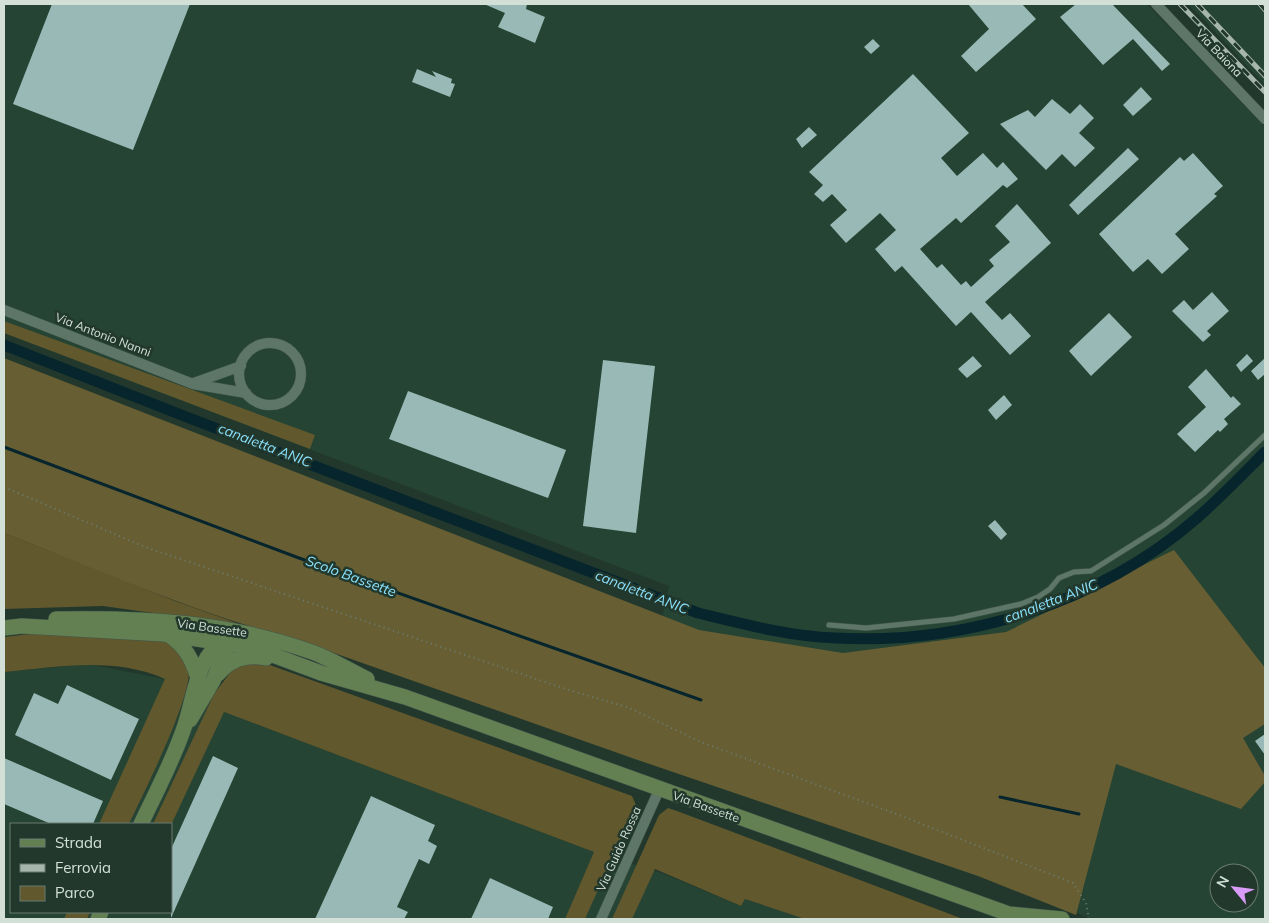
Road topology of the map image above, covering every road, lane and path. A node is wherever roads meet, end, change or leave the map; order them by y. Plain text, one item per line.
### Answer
1 (1156, 4) edge
2 (1265, 119) edge
3 (4, 310) edge
4 (241, 366) junction
5 (193, 384) junction
6 (246, 393) junction
7 (1265, 435) edge
8 (4, 487) edge
9 (97, 618) junction
10 (829, 625) dead end
11 (22, 626) junction
12 (4, 628) edge
13 (168, 634) junction
14 (225, 642) junction
15 (285, 661) junction
16 (349, 670) junction
17 (205, 680) junction
18 (405, 697) junction
19 (659, 790) junction
20 (141, 823) edge
21 (1013, 917) edge
22 (1040, 917) edge
23 (601, 919) edge
24 (1062, 919) edge
25 (1089, 919) edge

1 - 2 street, Via Baiona
3 - 5 street, Via Antonio Nanni
4 - 5 street, Via Antonio Nanni
4 - 6 street
4 - 6 street, Via Antonio Nanni
5 - 6 street, Via Antonio Nanni
7 - 10 lane
8 - 25 path
9 - 11 main road, Via Bassette
9 - 14 main road, Via Bassette
9 - 16 main road, Via Bassette
11 - 12 main road, Via Bassette
11 - 13 main road, Via Bassette
13 - 14 main road, Via Bassette
13 - 17 main road
14 - 15 main road, Via Bassette
14 - 16 main road, Via Bassette
14 - 17 main road
15 - 17 main road
15 - 18 main road, Via Bassette
16 - 18 main road, Via Bassette
17 - 20 main road
18 - 19 main road, Via Bassette
19 - 21 main road, Via Bassette
19 - 23 street, Via Guido Rossa
21 - 22 main road, Via Bassette
22 - 24 main road, Via Bassette

